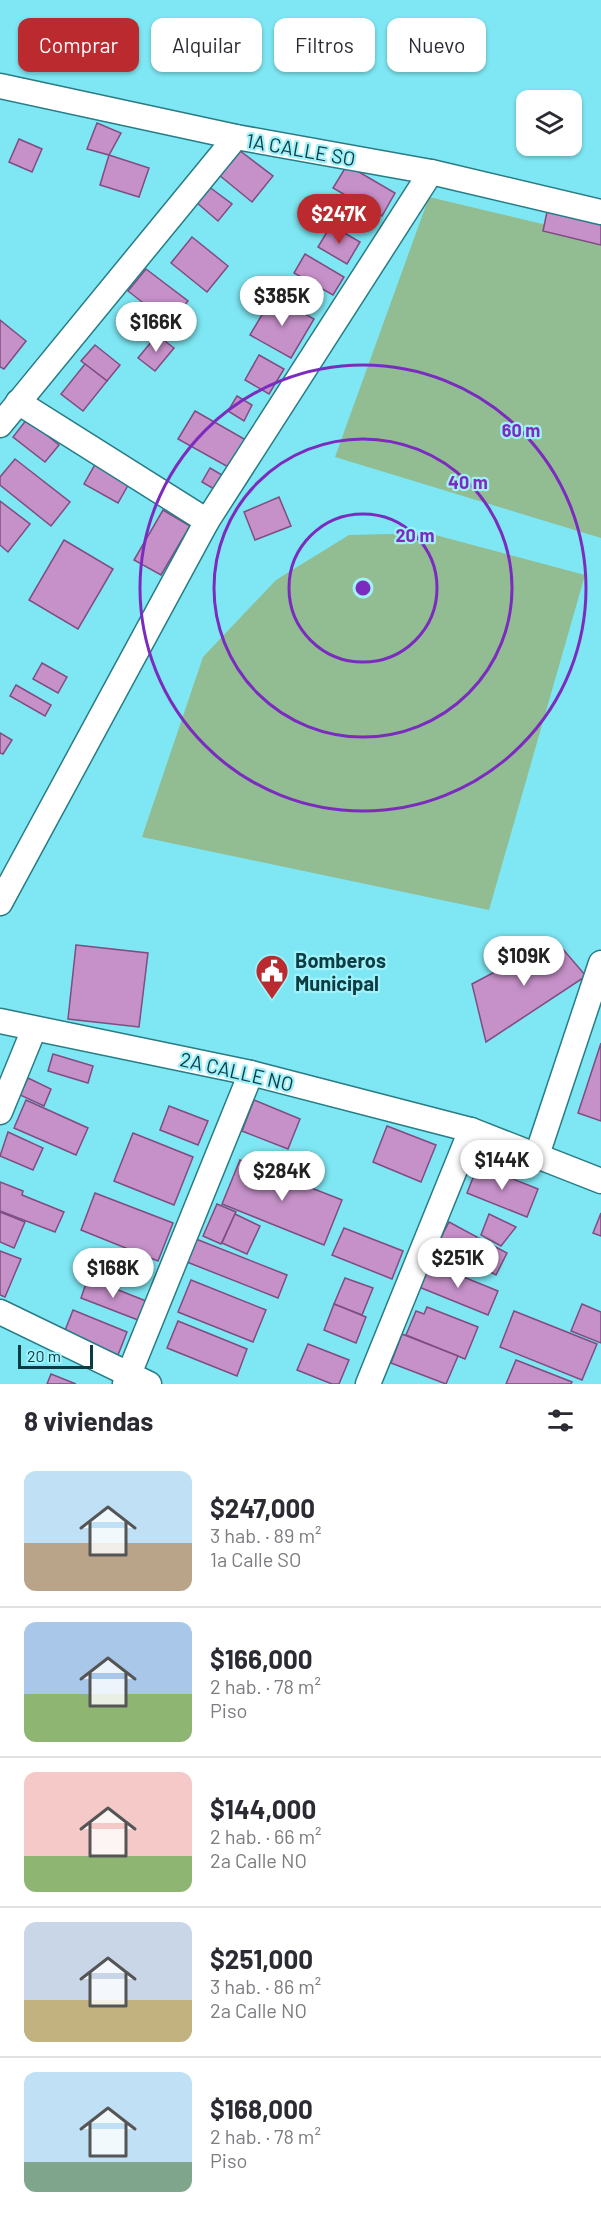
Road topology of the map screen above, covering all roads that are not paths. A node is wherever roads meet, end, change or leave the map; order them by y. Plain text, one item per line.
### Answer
1 (0, 86) edge
2 (236, 138) junction
3 (431, 172) junction
4 (601, 212) edge
5 (18, 402) junction
6 (0, 425) edge
7 (207, 521) junction
8 (0, 903) edge
9 (601, 963) edge
10 (0, 1021) edge
11 (34, 1029) junction
12 (251, 1073) junction
13 (0, 1112) edge
14 (471, 1130) junction
15 (537, 1155) junction
16 (601, 1181) edge
17 (0, 1312) edge
18 (134, 1380) edge
19 (368, 1384) edge

1 - 2 street, 1A CALLE SO
2 - 3 street, 1A CALLE SO
2 - 5 street
3 - 4 street, 1A CALLE SO
3 - 7 street
5 - 6 street
5 - 7 street
7 - 8 street
9 - 15 street
10 - 11 street, 2A CALLE NO
11 - 12 street, 2A CALLE NO
11 - 13 street
12 - 14 street, 2A CALLE NO
12 - 18 street
14 - 15 street, 2A CALLE NO
14 - 19 street
15 - 16 street, 2A CALLE NO
17 - 18 street

